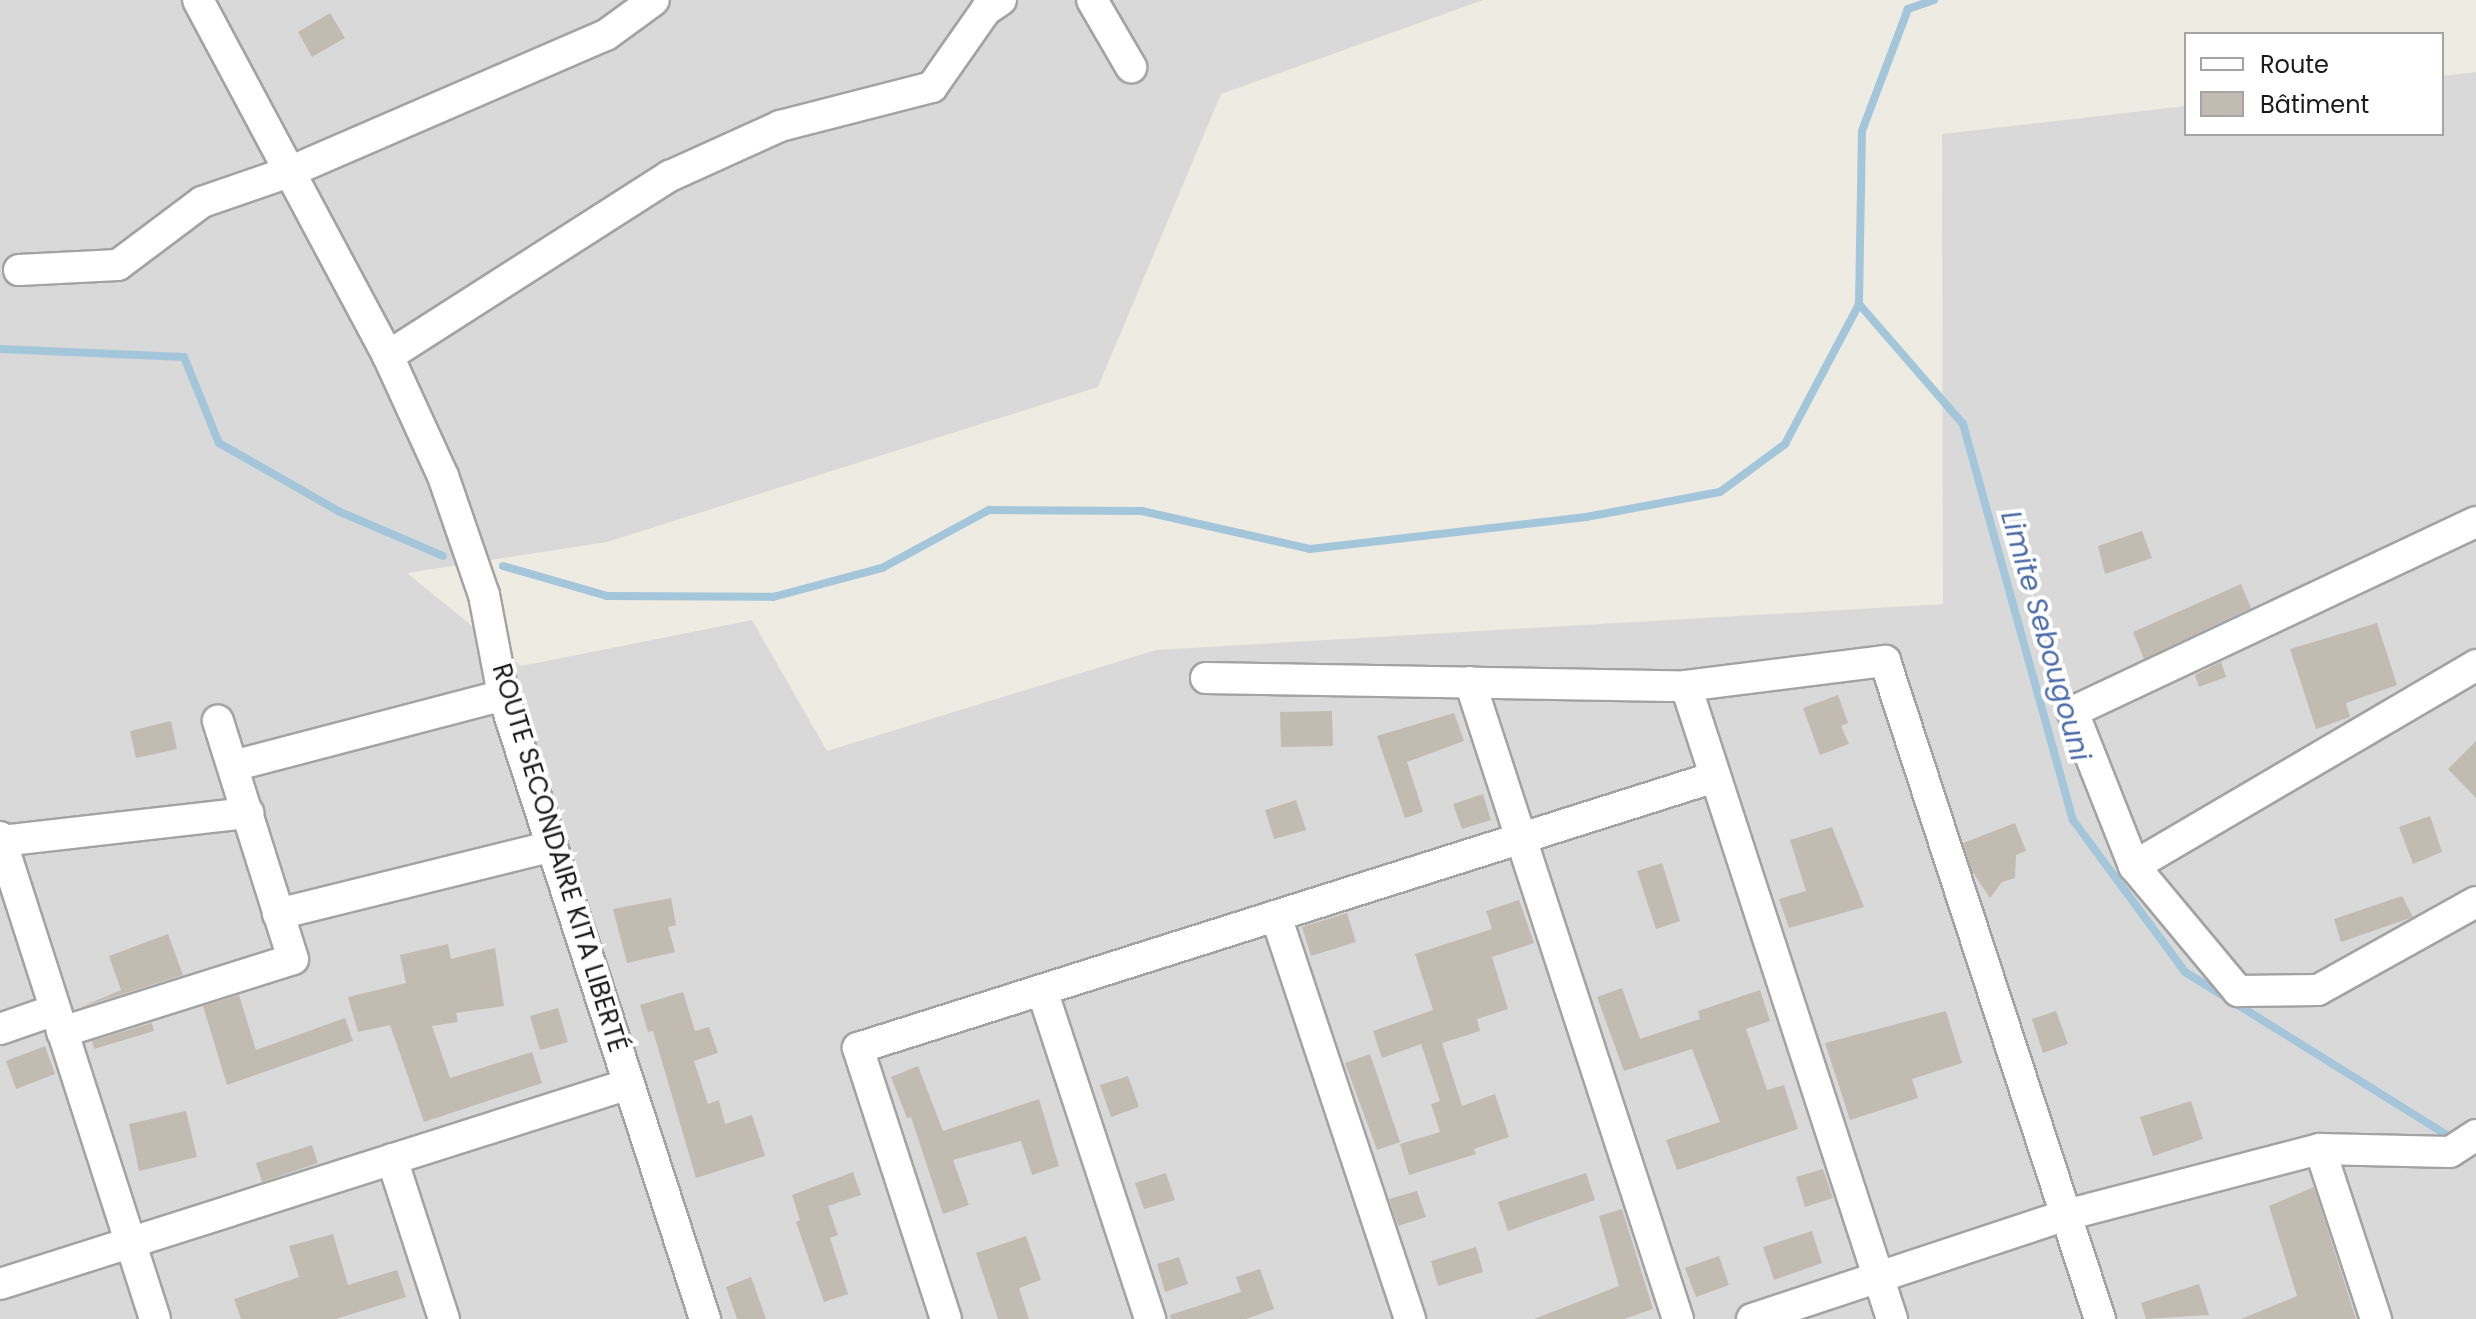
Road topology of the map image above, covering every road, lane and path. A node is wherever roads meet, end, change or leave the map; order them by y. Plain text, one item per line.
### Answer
1 (198, 0) edge
2 (654, 0) edge
3 (1001, 0) edge
4 (1092, 0) edge
5 (1131, 67) dead end
6 (289, 172) junction
7 (19, 270) dead end
8 (388, 356) junction
9 (2476, 522) edge
10 (2476, 665) edge
11 (1206, 678) dead end
12 (1470, 682) junction
13 (1686, 686) junction
14 (503, 695) junction
15 (218, 721) dead end
16 (233, 766) junction
17 (1715, 777) junction
18 (248, 813) junction
19 (1, 839) edge
20 (1521, 839) junction
21 (552, 846) junction
22 (2134, 866) junction
23 (2476, 902) edge
24 (278, 914) junction
25 (1276, 916) junction
26 (1042, 990) junction
27 (59, 1021) junction
28 (0, 1029) edge
29 (629, 1084) junction
30 (2476, 1135) edge
31 (2320, 1149) junction
32 (392, 1159) junction
33 (2066, 1215) junction
34 (130, 1243) junction
35 (1879, 1277) junction
36 (0, 1284) edge
37 (155, 1319) edge
38 (444, 1319) edge
39 (705, 1319) edge
40 (946, 1319) edge
41 (1150, 1319) edge
42 (1410, 1319) edge
43 (1678, 1319) edge
44 (1752, 1319) edge
45 (1892, 1319) edge
46 (2100, 1319) edge
47 (2376, 1319) edge

1 - 6 street, ROUTE SECONDAIRE KITA LIBERTÉ
2 - 6 street
3 - 8 street
4 - 5 street
6 - 7 street
6 - 8 street, ROUTE SECONDAIRE KITA LIBERTÉ
8 - 14 street, ROUTE SECONDAIRE KITA LIBERTÉ
9 - 22 street
10 - 22 street
11 - 12 street
12 - 13 street
12 - 20 street
13 - 17 street
13 - 33 street
14 - 16 street
14 - 21 street, ROUTE SECONDAIRE KITA LIBERTÉ
15 - 16 street
16 - 18 street
17 - 20 street
17 - 35 street
18 - 19 street
18 - 24 street
19 - 27 street
20 - 25 street
20 - 43 street
21 - 24 street
21 - 29 street, ROUTE SECONDAIRE KITA LIBERTÉ
22 - 23 street
24 - 27 street
25 - 26 street
25 - 42 street
26 - 40 street
26 - 41 street
27 - 28 street
27 - 34 street
29 - 32 street
29 - 39 street, ROUTE SECONDAIRE KITA LIBERTÉ
30 - 31 street
31 - 33 street
31 - 47 street
32 - 34 street
32 - 38 street
33 - 35 street
33 - 46 street
34 - 36 street
34 - 37 street
35 - 44 street
35 - 45 street

